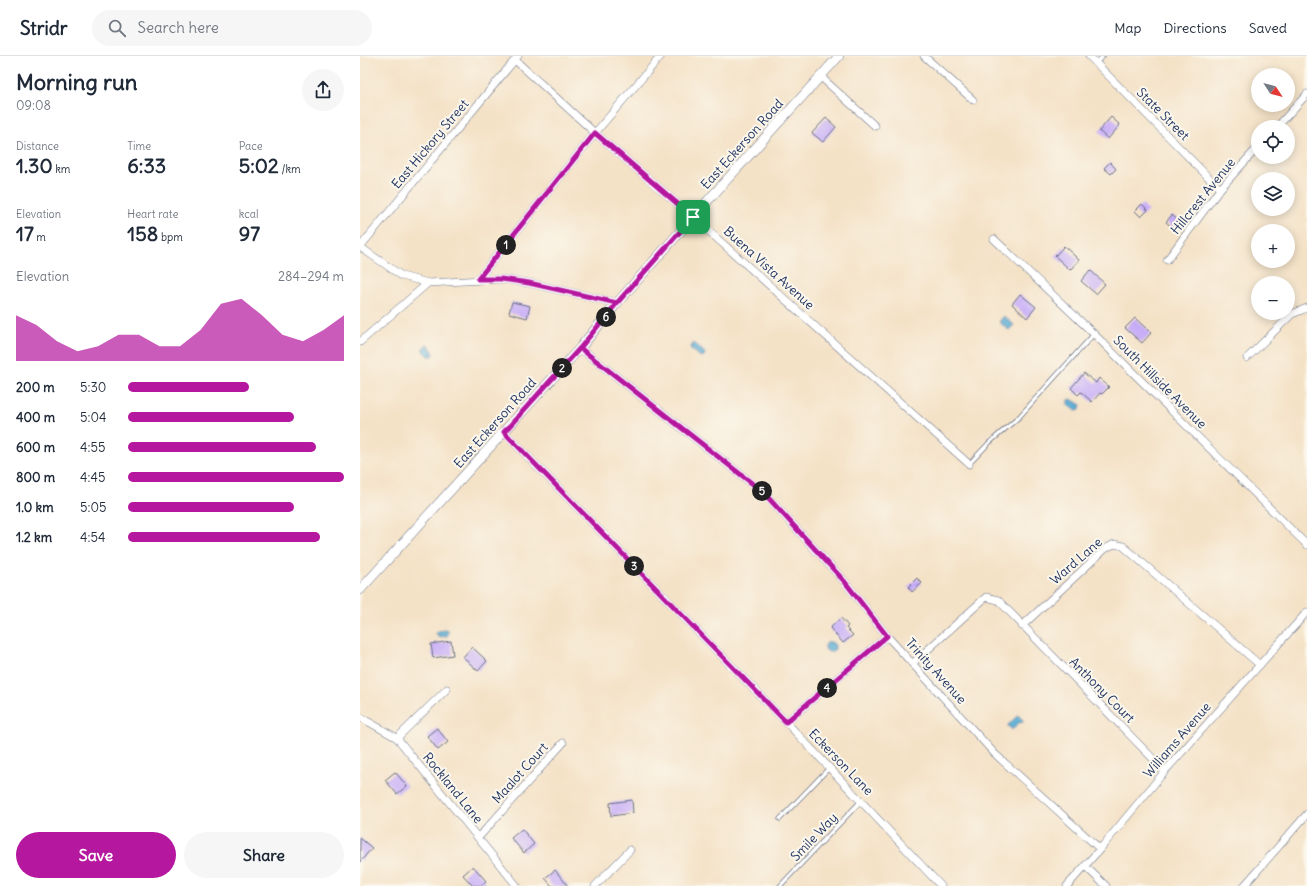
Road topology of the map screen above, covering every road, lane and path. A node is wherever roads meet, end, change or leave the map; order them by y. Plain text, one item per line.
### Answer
1 (661, 56) edge
2 (839, 56) edge
3 (924, 56) edge
4 (1089, 56) edge
5 (1103, 56) edge
6 (517, 58) edge
7 (1096, 64) junction
8 (820, 77) junction
9 (1307, 94) edge
10 (973, 100) dead end
11 (1283, 120) edge
12 (875, 126) dead end
13 (595, 133) junction
14 (1251, 156) edge
15 (1220, 189) junction
16 (693, 217) junction
17 (994, 240) dead end
18 (360, 247) edge
19 (1167, 260) dead end
20 (478, 279) junction
21 (428, 283) junction
22 (617, 303) junction
23 (1307, 308) edge
24 (1094, 334) junction
25 (360, 342) edge
26 (580, 348) junction
27 (1246, 358) dead end
28 (504, 432) junction
29 (969, 464) joint
30 (1307, 545) edge
31 (360, 590) edge
32 (1307, 612) edge
33 (1022, 626) junction
34 (887, 636) junction
35 (913, 663) junction
36 (1260, 665) junction
37 (447, 689) dead end
38 (360, 717) edge
39 (786, 722) junction
40 (397, 738) junction
41 (563, 743) dead end
42 (830, 768) junction
43 (1165, 771) junction
44 (862, 802) junction
45 (1307, 814) edge
46 (780, 819) dead end
47 (478, 838) junction
48 (1100, 849) junction
49 (630, 850) dead end
50 (1085, 866) junction
51 (517, 886) edge
52 (595, 886) edge
53 (780, 886) edge
54 (941, 886) edge
55 (1067, 886) edge
56 (1106, 886) edge
57 (1244, 886) edge

1 - 13 street
2 - 8 street, East Eckerson Road
3 - 10 street
4 - 7 street, State Street
5 - 7 lane
6 - 13 street, Buena Vista Avenue
6 - 18 street, East Hickory Street
7 - 15 street, State Street
8 - 12 street
8 - 16 street, East Eckerson Road
9 - 11 street
13 - 16 street, Buena Vista Avenue
13 - 20 street
14 - 15 street, Hillcrest Avenue
15 - 19 street, Hillcrest Avenue
16 - 22 street, East Eckerson Road
16 - 29 street, Buena Vista Avenue
17 - 24 street, South Hillside Avenue
18 - 21 street
20 - 21 street
20 - 22 street
21 - 25 street
22 - 26 street, East Eckerson Road
23 - 27 street
24 - 29 lane
24 - 30 street, South Hillside Avenue
26 - 28 street, East Eckerson Road
26 - 34 street, Trinity Avenue
28 - 31 street, East Eckerson Road
28 - 39 street, Eckerson Lane
32 - 36 street, Williams Avenue
33 - 35 street
33 - 36 street, Ward Lane
33 - 43 street, Anthony Court
34 - 35 street, Trinity Avenue
34 - 39 street
35 - 48 street, Trinity Avenue
36 - 43 street, Williams Avenue
37 - 40 street
38 - 40 street, Rockland Lane
39 - 42 street, Eckerson Lane
40 - 47 street, Rockland Lane
41 - 47 street, Maalot Court
42 - 44 street, Eckerson Lane
42 - 46 lane
43 - 48 street, Williams Avenue
44 - 53 lane, Smile Way
44 - 54 street, Eckerson Lane
45 - 57 street
47 - 51 street, Rockland Lane
48 - 50 street, Williams Avenue
49 - 52 street
50 - 55 street, Williams Avenue
50 - 56 street

